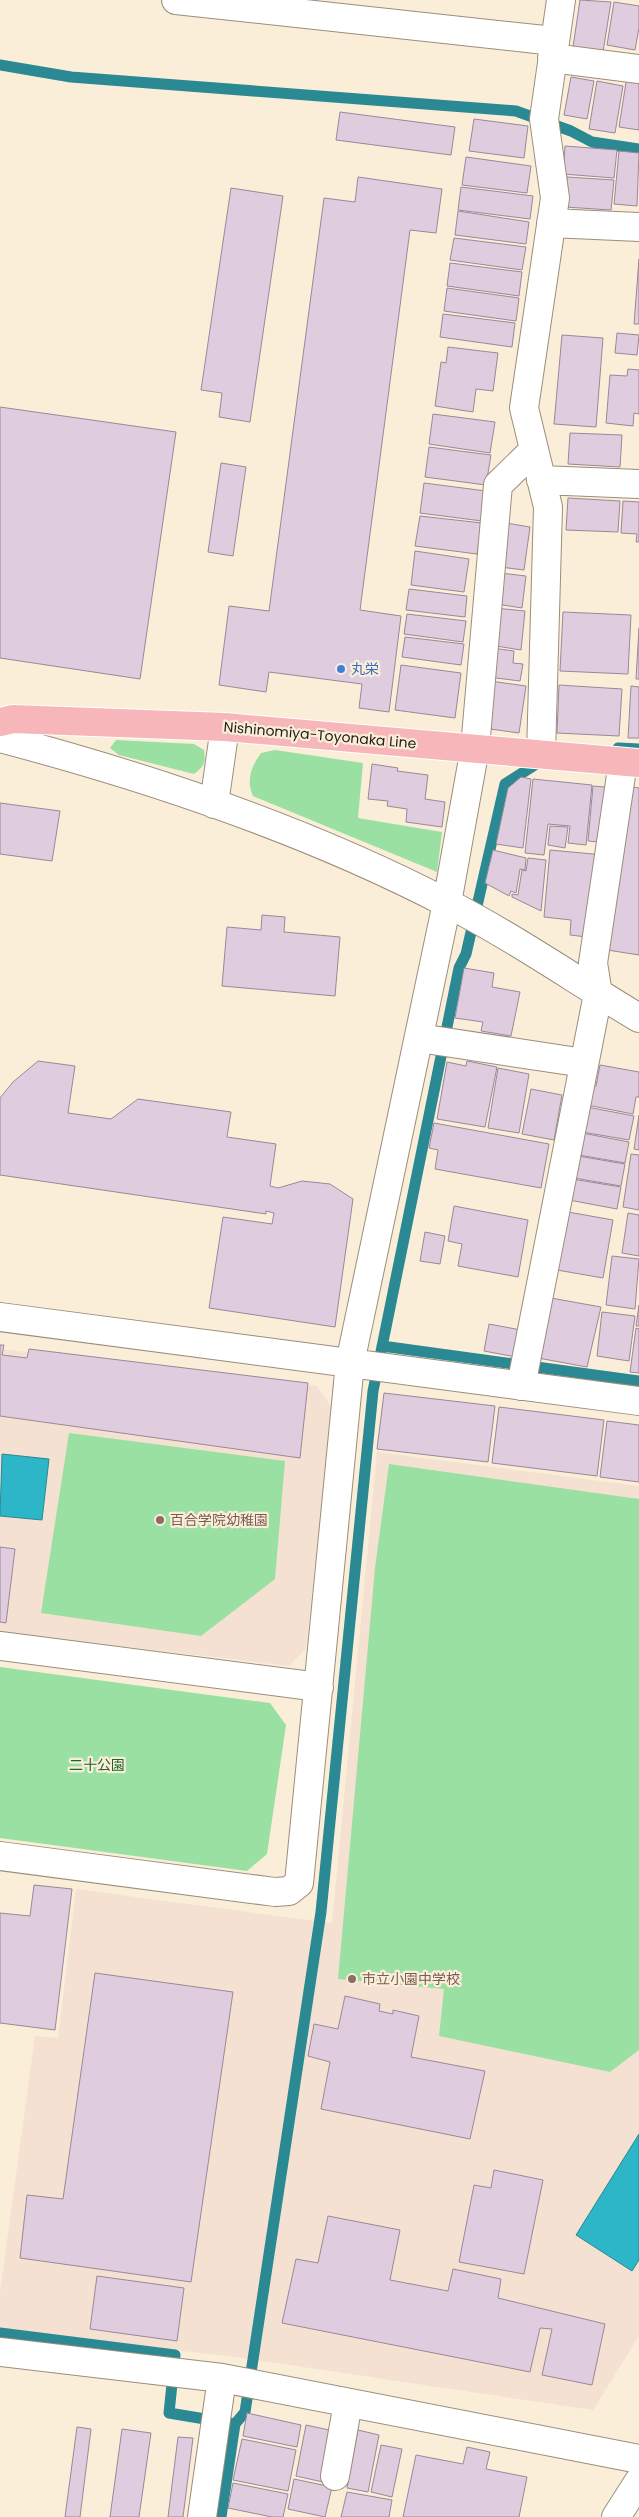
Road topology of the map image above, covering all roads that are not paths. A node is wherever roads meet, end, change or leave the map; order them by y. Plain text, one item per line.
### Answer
1 (176, 0) edge
2 (560, 0) edge
3 (553, 49) junction
4 (639, 69) edge
5 (551, 223) junction
6 (639, 227) edge
7 (534, 450) junction
8 (541, 480) junction
9 (639, 484) edge
10 (0, 722) edge
11 (225, 727) junction
12 (0, 738) edge
13 (475, 748) junction
14 (541, 754) junction
15 (631, 762) edge
16 (214, 804) junction
17 (447, 903) junction
18 (598, 994) junction
19 (639, 1018) edge
20 (418, 1038) junction
21 (584, 1063) junction
22 (0, 1317) edge
23 (350, 1363) junction
24 (521, 1386) junction
25 (639, 1401) edge
26 (0, 1646) edge
27 (319, 1687) junction
28 (0, 1856) edge
29 (0, 2352) edge
30 (222, 2378) junction
31 (348, 2402) junction
32 (639, 2459) edge
33 (335, 2476) dead end
34 (639, 2481) edge
35 (202, 2517) edge
36 (616, 2517) edge

1 - 3 street
2 - 3 street
3 - 4 street
3 - 5 street
5 - 6 street
5 - 7 street
7 - 8 street
7 - 13 street
8 - 9 street
8 - 14 street
10 - 11 main road, Nishinomiya-Toyonaka Line
11 - 13 main road, Nishinomiya-Toyonaka Line
11 - 16 street
12 - 16 street
13 - 14 main road, Nishinomiya-Toyonaka Line
13 - 17 street
14 - 15 main road, Nishinomiya-Toyonaka Line
15 - 18 street
16 - 17 street
17 - 18 street
17 - 20 street
18 - 19 street
18 - 21 street
20 - 21 street
20 - 23 street
21 - 24 street
22 - 23 street
23 - 24 street
23 - 27 street
24 - 25 street
26 - 27 street
27 - 28 street
29 - 30 street
30 - 31 street
30 - 35 street
31 - 32 street
31 - 33 street
34 - 36 street

